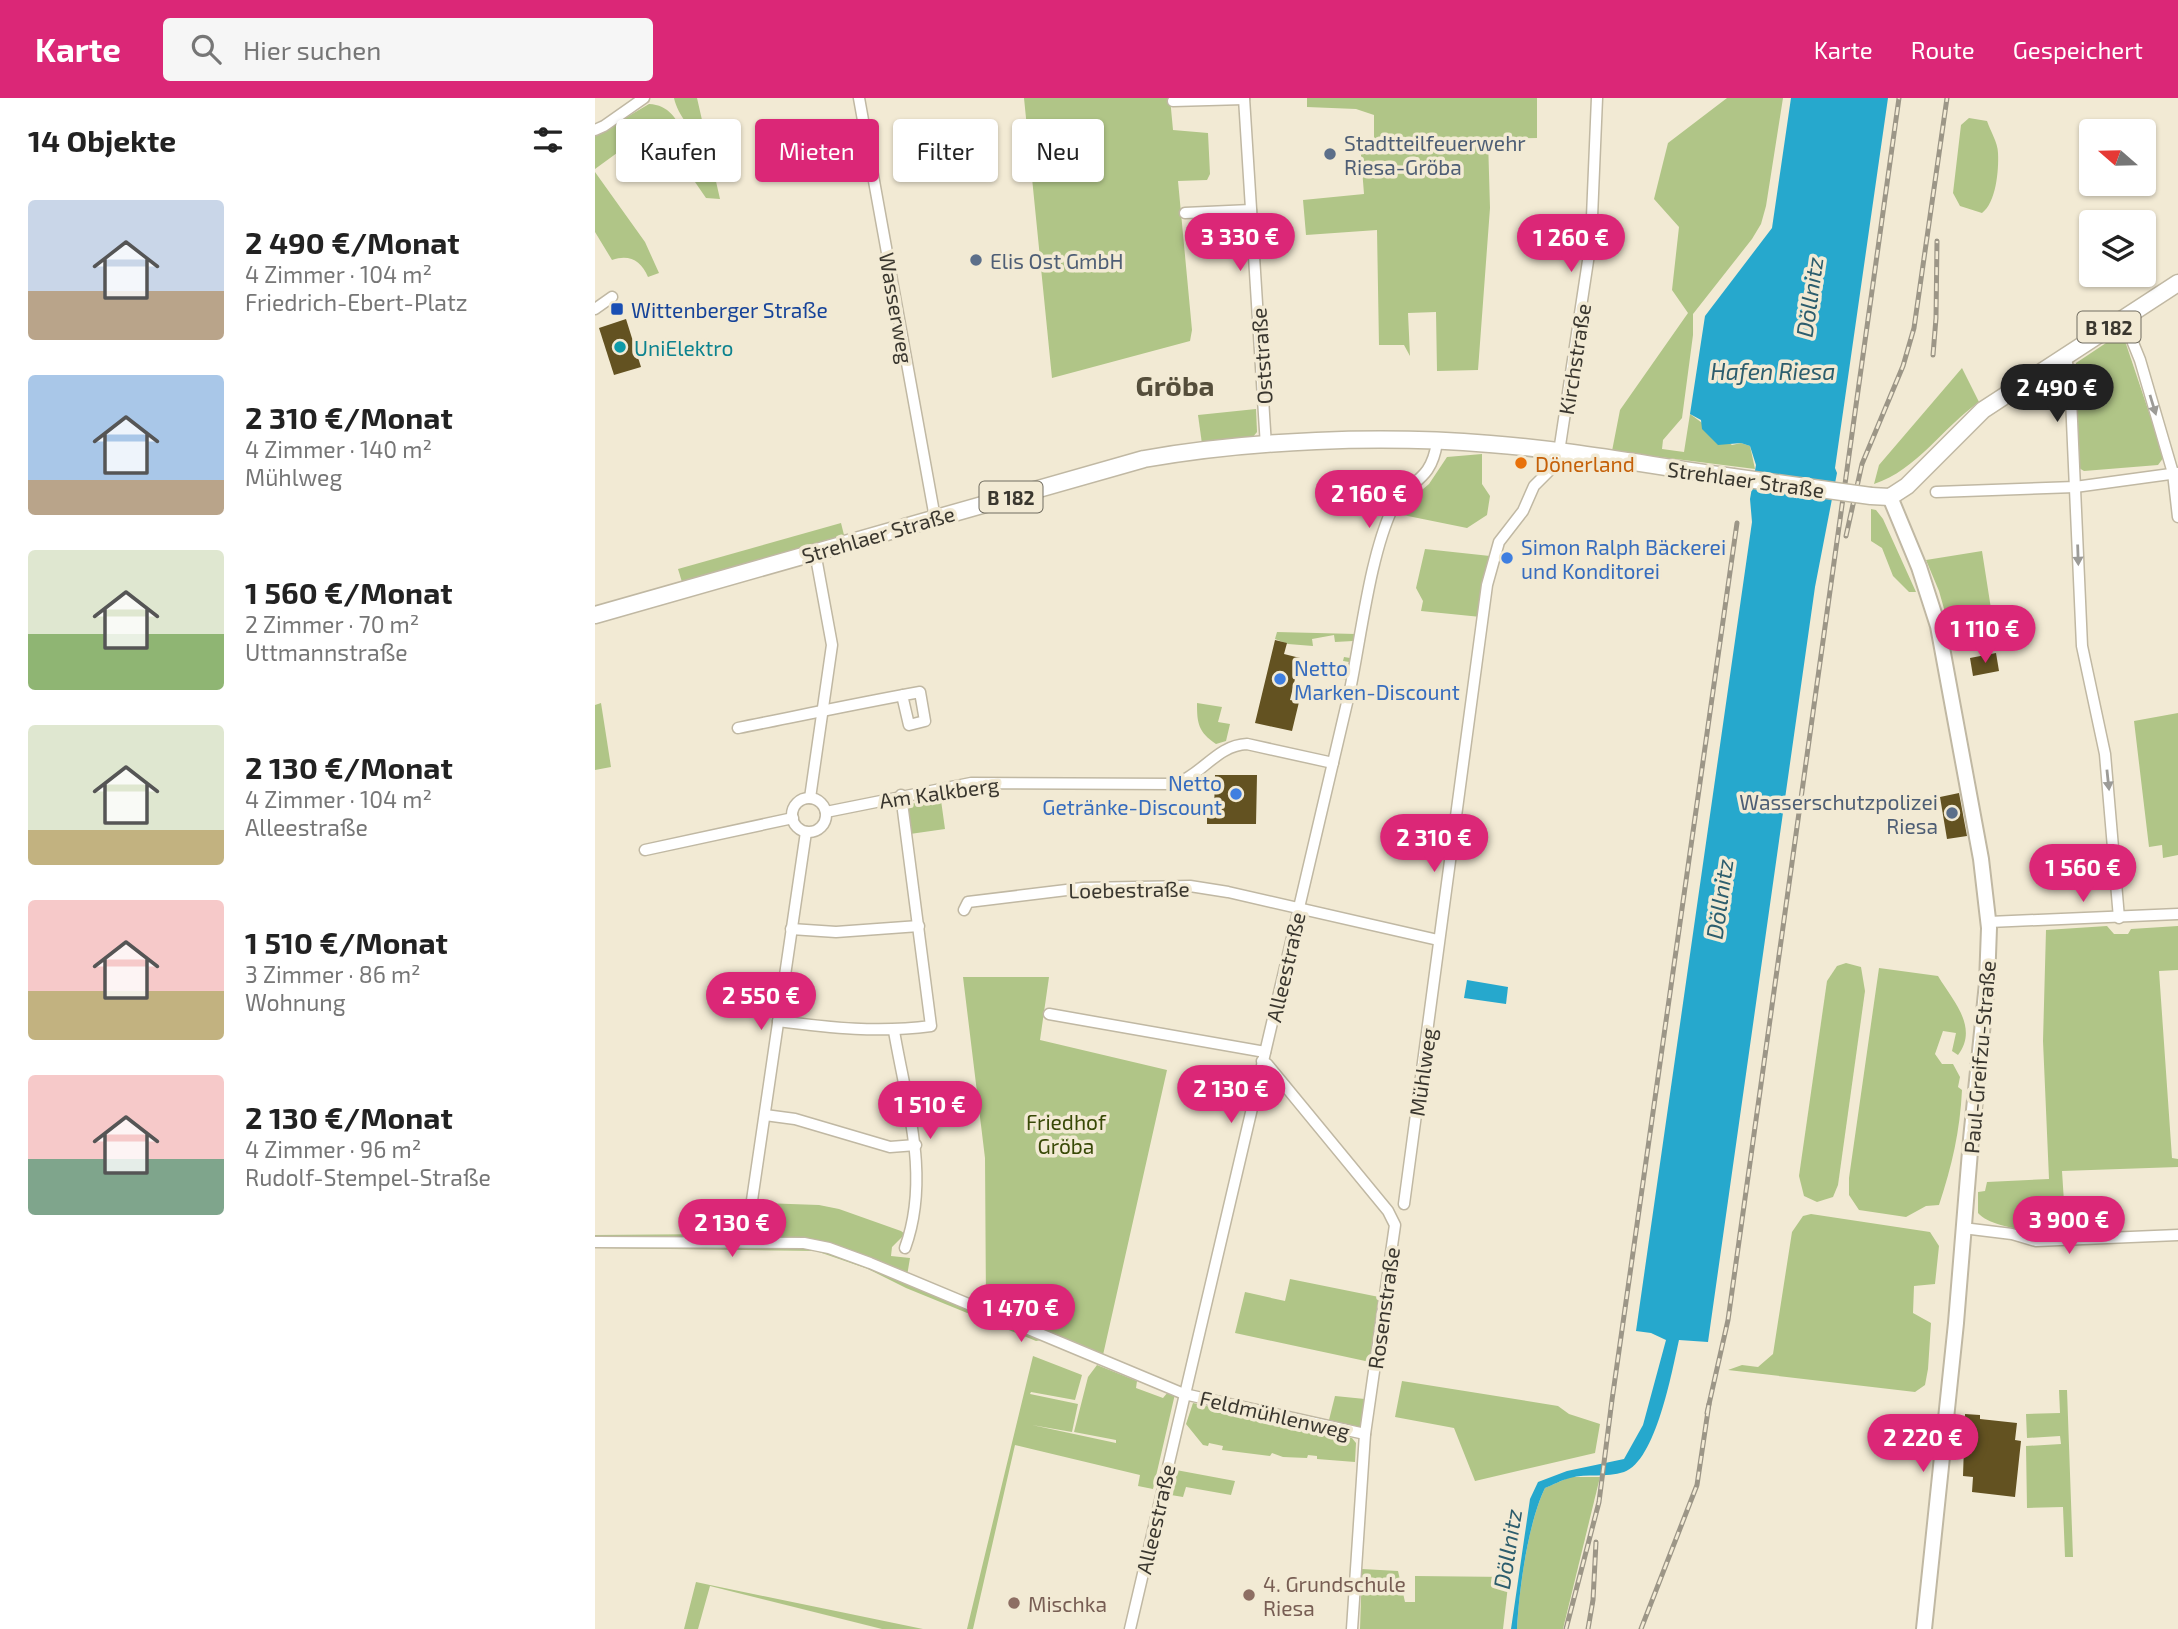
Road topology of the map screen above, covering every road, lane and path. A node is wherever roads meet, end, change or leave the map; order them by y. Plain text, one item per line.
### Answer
1 (644, 98) edge
2 (859, 98) edge
3 (1244, 98) edge
4 (1597, 98) edge
5 (1173, 101) dead end
6 (595, 130) edge
7 (1251, 210) junction
8 (1185, 213) dead end
9 (2178, 283) edge
10 (612, 298) dead end
11 (595, 309) edge
12 (2123, 318) junction
13 (2065, 355) junction
14 (1437, 442) junction
15 (1266, 446) junction
16 (1559, 452) junction
17 (2176, 473) edge
18 (2075, 487) junction
19 (1936, 492) dead end
20 (1890, 497) junction
21 (2178, 517) edge
22 (935, 518) junction
23 (815, 552) junction
24 (595, 615) edge
25 (902, 695) dead end
26 (823, 711) junction
27 (738, 728) dead end
28 (1333, 764) junction
29 (901, 795) junction
30 (810, 798) junction
31 (826, 811) junction
32 (793, 818) junction
33 (806, 832) junction
34 (645, 850) dead end
35 (1299, 908) junction
36 (964, 910) dead end
37 (2178, 914) edge
38 (2119, 918) junction
39 (1989, 922) junction
40 (919, 926) junction
41 (791, 929) junction
42 (1438, 940) junction
43 (1049, 1014) dead end
44 (778, 1021) junction
45 (894, 1031) junction
46 (1263, 1056) junction
47 (765, 1115) junction
48 (916, 1145) junction
49 (1404, 1204) dead end
50 (756, 1219) dead end
51 (1963, 1228) junction
52 (2178, 1235) edge
53 (595, 1242) edge
54 (905, 1248) dead end
55 (1184, 1394) junction
56 (1365, 1434) junction
57 (1130, 1629) edge
58 (1352, 1629) edge
59 (1924, 1629) edge

1 - 6 street
2 - 22 street, Wasserweg
3 - 5 street
3 - 7 street, Oststraße
4 - 16 street, Kirchstraße
7 - 8 street
7 - 15 street, Oststraße
9 - 12 main road, B 182
10 - 11 street
12 - 13 main road, B 182
12 -> 17 street
13 - 18 street
13 - 20 main road, B 182
14 - 15 main road, Strehlaer Straße / B 182
14 - 16 main road, Strehlaer Straße / B 182
14 - 28 street, Alleestraße
15 - 22 main road, Strehlaer Straße / B 182
16 - 20 main road, Strehlaer Straße / B 182, bridge
16 - 42 street, Mühlweg
17 - 18 street
17 - 21 street
18 - 19 street
18 -> 38 street
20 - 39 main road, Paul-Greifzu-Straße
22 - 23 main road, Strehlaer Straße / B 182
23 - 24 main road, Strehlaer Straße / B 182
23 - 26 street
25 - 26 street
26 - 27 street
26 - 30 street
28 - 29 street, Am Kalkberg
28 - 35 street, Alleestraße
29 - 31 street, Am Kalkberg
29 - 40 street
30 - 31 street
30 - 32 street
31 - 33 street
32 - 33 street
32 - 34 street
33 - 41 street
35 - 36 street, Loebestraße
35 - 42 street
35 - 46 street, Alleestraße
37 - 38 street
38 - 39 street
39 - 51 main road, Paul-Greifzu-Straße
40 - 41 street
40 - 45 street
41 - 44 street
42 - 49 street, Mühlweg
43 - 46 street
44 - 45 street
44 - 47 street
45 - 48 street
46 - 55 street, Alleestraße
46 - 56 street, Rosenstraße
47 - 48 street
47 - 50 street
48 - 54 street
51 - 52 street
51 - 59 main road, Paul-Greifzu-Straße
53 - 55 street, Feldmühlenweg
55 - 56 street, Feldmühlenweg
55 - 57 street, Alleestraße
56 - 58 street, Rosenstraße

